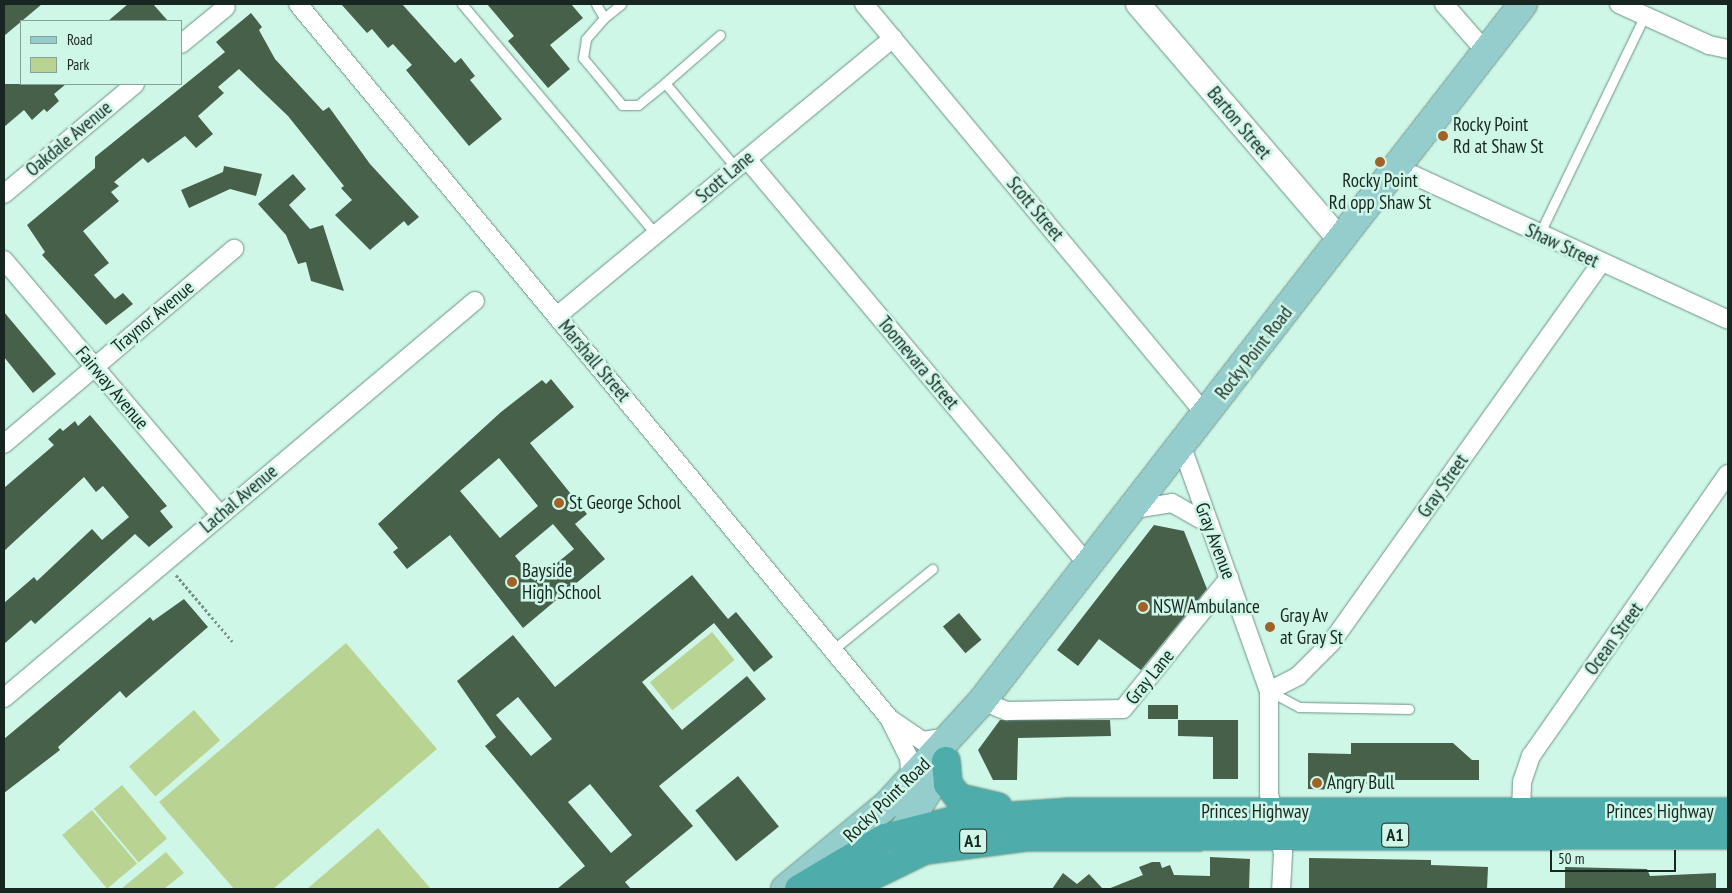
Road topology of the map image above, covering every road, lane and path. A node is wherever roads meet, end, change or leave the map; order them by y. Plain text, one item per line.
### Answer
1 (298, 4) edge
2 (462, 4) edge
3 (596, 4) edge
4 (621, 4) edge
5 (864, 4) edge
6 (1138, 4) edge
7 (1444, 4) edge
8 (1523, 4) edge
9 (1619, 4) edge
10 (226, 7) dead end
11 (1645, 15) junction
12 (604, 18) junction
13 (720, 35) dead end
14 (893, 38) junction
15 (182, 43) edge
16 (1728, 49) edge
17 (1486, 52) junction
18 (666, 83) junction
19 (134, 85) edge
20 (741, 164) junction
21 (1398, 168) junction
22 (4, 194) edge
23 (656, 234) junction
24 (1539, 236) junction
25 (1341, 241) junction
26 (234, 249) dead end
27 (4, 260) edge
28 (1600, 264) junction
29 (475, 300) dead end
30 (557, 316) junction
31 (1728, 320) edge
32 (95, 367) junction
33 (1206, 415) junction
34 (4, 444) edge
35 (1182, 447) junction
36 (1728, 474) edge
37 (1134, 509) junction
38 (220, 516) junction
39 (1208, 524) junction
40 (1089, 566) junction
41 (932, 569) dead end
42 (176, 574) dead end
43 (1229, 578) junction
44 (232, 641) dead end
45 (834, 649) junction
46 (1269, 692) junction
47 (4, 698) edge
48 (982, 701) junction
49 (1409, 710) dead end
50 (890, 719) junction
51 (948, 749) junction
52 (911, 781) junction
53 (1069, 812) junction
54 (1521, 812) junction
55 (1728, 812) edge
56 (1276, 823) junction
57 (903, 831) junction
58 (1728, 835) edge
59 (879, 870) junction
60 (785, 889) edge
61 (799, 889) edge
62 (845, 889) edge
63 (1281, 889) edge

1 - 30 street, Marshall Street
2 - 23 lane
3 - 12 lane
4 - 12 lane
5 - 14 street, Scott Street
6 - 25 street, Barton Street
7 - 17 street
8 - 17 main road, Rocky Point Road
9 - 11 street
10 - 15 street
11 - 16 street
11 - 24 lane
12 - 18 lane
13 - 18 lane
14 - 20 street, Scott Lane
14 - 33 street, Scott Street
17 - 21 main road, Rocky Point Road
18 - 20 lane
19 - 22 street, Oakdale Avenue
20 - 23 street, Scott Lane
20 - 40 street, Toomevara Street
21 - 24 street, Shaw Street
21 - 25 main road, Rocky Point Road
23 - 30 street, Scott Lane
24 - 28 street, Shaw Street
25 - 33 main road, Rocky Point Road
26 - 32 street, Traynor Avenue
27 - 32 street, Fairway Avenue
28 - 31 street, Shaw Street
28 - 46 street, Gray Street
29 - 38 street, Lachal Avenue
30 - 45 street, Marshall Street
32 - 34 street, Traynor Avenue
32 - 38 street, Fairway Avenue
33 - 35 main road, Rocky Point Road
35 - 37 main road, Rocky Point Road
35 - 39 street, Gray Avenue
36 - 54 street, Ocean Street
37 - 39 street
37 - 40 main road, Rocky Point Road
38 - 47 street, Lachal Avenue
39 - 43 street, Gray Avenue
40 - 48 main road, Rocky Point Road
41 - 45 lane
42 - 44 path
43 - 46 street, Gray Avenue
43 - 48 street, Gray Lane
45 - 50 street, Marshall Street
46 - 49 lane
46 - 56 street, Gray Avenue
48 - 51 main road, Rocky Point Road
50 - 51 street, Marshall Street
50 - 52 street, Marshall Street
51 - 52 main road, Rocky Point Road
51 - 53 highway
51 - 57 main road, Rocky Point Road
52 - 60 main road, Rocky Point Road
53 - 56 highway, Princes Highway / A1
53 - 57 highway, Princes Highway / A1
54 - 55 highway, Princes Highway / A1
54 - 56 highway, Princes Highway / A1
56 - 58 highway, Princes Highway / A1
56 - 59 highway, Princes Highway / A1
56 - 63 street
57 - 59 main road, Rocky Point Road
57 - 61 highway, Princes Highway / A1
59 - 62 highway, Princes Highway / A1

